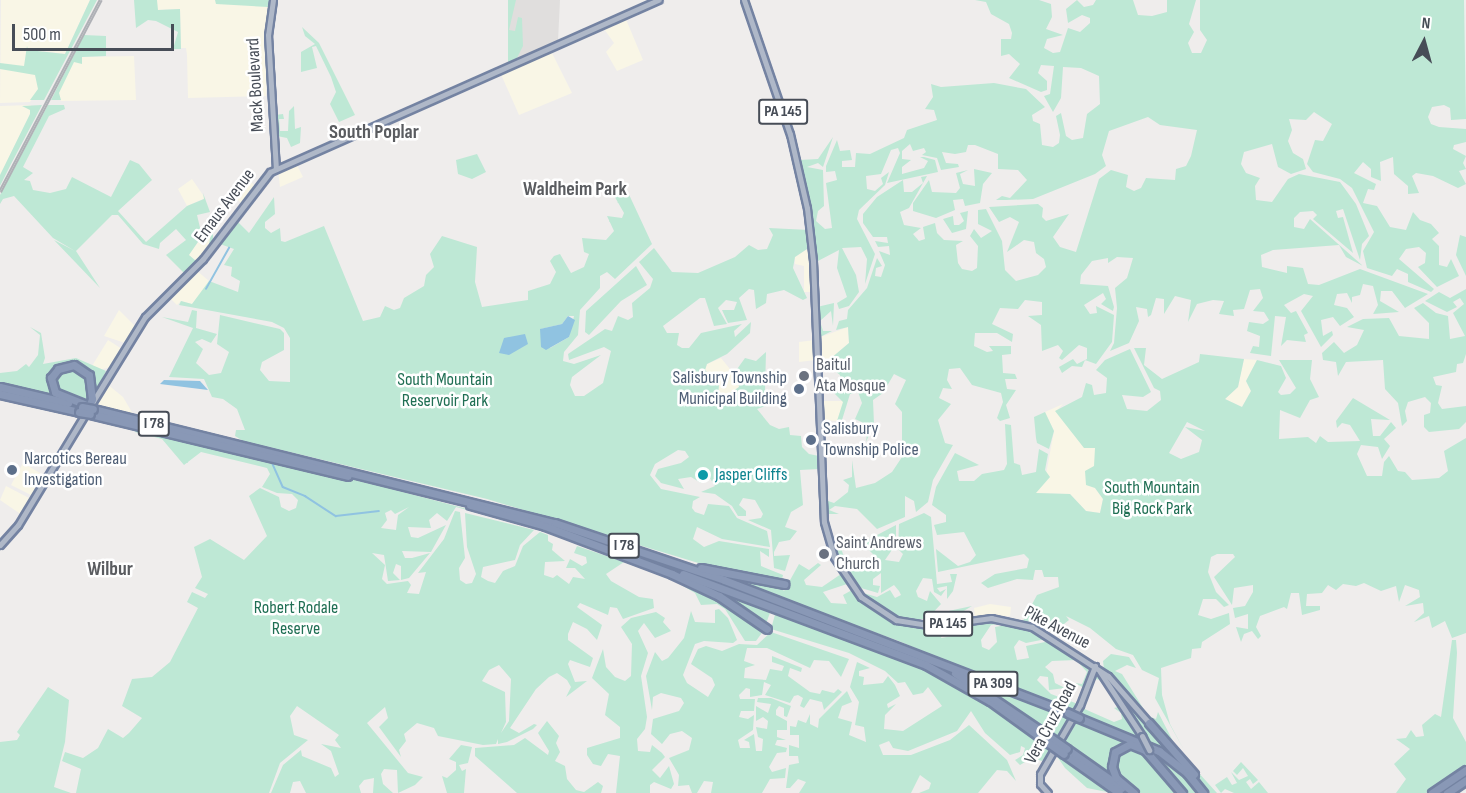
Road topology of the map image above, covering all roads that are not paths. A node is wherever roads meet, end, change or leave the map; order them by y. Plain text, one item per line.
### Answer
1 (273, 0) edge
2 (659, 0) edge
3 (744, 0) edge
4 (275, 155) junction
5 (287, 165) junction
6 (276, 170) junction
7 (270, 172) junction
8 (0, 387) edge
9 (0, 394) edge
10 (87, 409) junction
11 (595, 536) junction
12 (584, 540) junction
13 (0, 545) edge
14 (784, 584) dead end
15 (767, 629) dead end
16 (918, 654) junction
17 (1095, 666) junction
18 (1105, 679) junction
19 (1090, 681) junction
20 (1149, 723) junction
21 (1046, 738) junction
22 (1065, 752) junction
23 (1466, 770) edge
24 (1187, 773) junction
25 (1466, 780) edge
26 (1048, 793) edge
27 (1119, 793) edge
28 (1129, 793) edge
29 (1134, 793) edge
30 (1183, 793) edge
31 (1203, 793) edge
32 (1208, 793) edge
33 (1431, 793) edge
34 (1446, 793) edge

1 - 4 main road, Mack Boulevard
2 - 5 main road, Emaus Avenue
3 - 17 main road, Pike Avenue / PA 145
4 - 5 main road
4 - 6 main road, Mack Boulevard
4 - 7 main road
5 - 6 main road, Emaus Avenue
6 - 7 main road, Emaus Avenue
7 - 10 main road, Emaus Avenue
8 - 10 highway, I 78
9 - 10 highway, I 78
10 - 10 highway
10 - 11 highway, I 78
10 - 12 highway, I 78
10 - 13 main road, Emaus Avenue
11 - 14 highway
11 - 16 highway, I 78
12 - 15 highway
12 - 21 highway, I 78
16 - 21 highway, I 78
16 - 24 highway, PA 309, bridge
17 - 18 main road, Pike Avenue / PA 145
17 - 19 main road, Vera Cruz Road
17 - 20 main road, Pike Avenue / PA 145
18 - 19 main road
18 - 30 main road, Pike Avenue / PA 145, bridge
19 - 26 main road, Vera Cruz Road
20 - 24 main road, PA 145
20 - 32 highway
21 - 22 highway, I 78, bridge
22 - 27 highway, I 78
22 - 28 highway, I 78
23 - 33 highway
24 - 31 highway, PA 309
25 - 34 highway
29 - 30 highway

